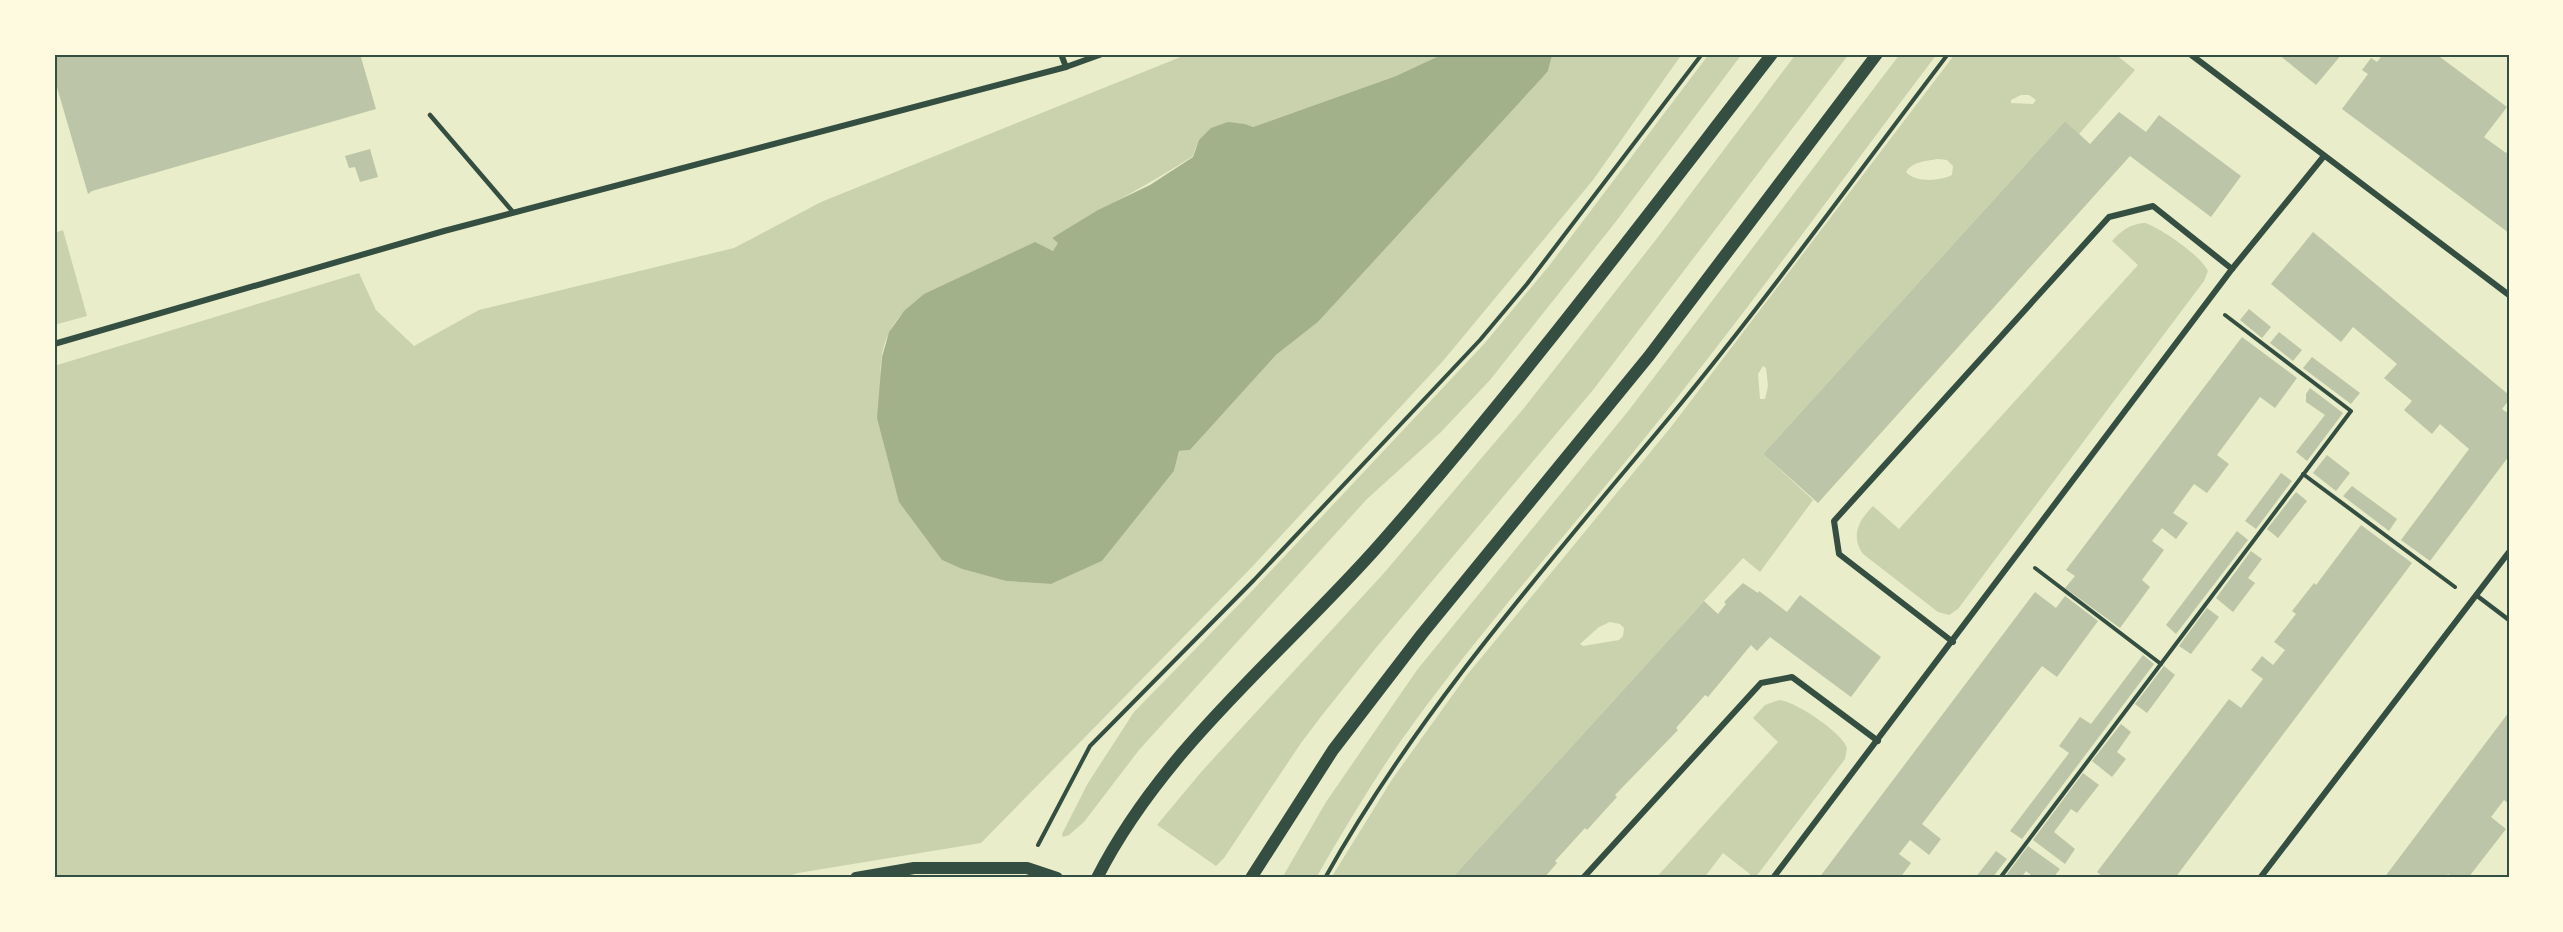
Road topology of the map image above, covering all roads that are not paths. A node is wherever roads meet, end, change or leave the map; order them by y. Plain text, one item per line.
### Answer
1 (1061, 54) edge
2 (1102, 54) edge
3 (1772, 54) edge
4 (1877, 54) edge
5 (2190, 54) edge
6 (1066, 68) junction
7 (430, 115) dead end
8 (2324, 156) junction
9 (513, 212) junction
10 (2232, 269) junction
11 (2509, 295) edge
12 (54, 344) edge
13 (2509, 552) edge
14 (2474, 598) junction
15 (2509, 620) edge
16 (1953, 642) junction
17 (1878, 741) junction
18 (856, 878) edge
19 (1057, 878) edge
20 (1097, 878) edge
21 (1251, 878) edge
22 (1583, 878) edge
23 (1773, 878) edge
24 (2260, 878) edge

1 - 6 street
2 - 6 street
3 - 20 main road
4 - 21 main road
5 - 8 street
6 - 9 street
7 - 9 lane
8 - 10 street
8 - 11 street
9 - 12 street
10 - 16 street
10 - 16 street
13 - 14 street
14 - 15 lane
14 - 24 street
16 - 17 street
17 - 22 street
17 - 23 street
18 - 19 main road

